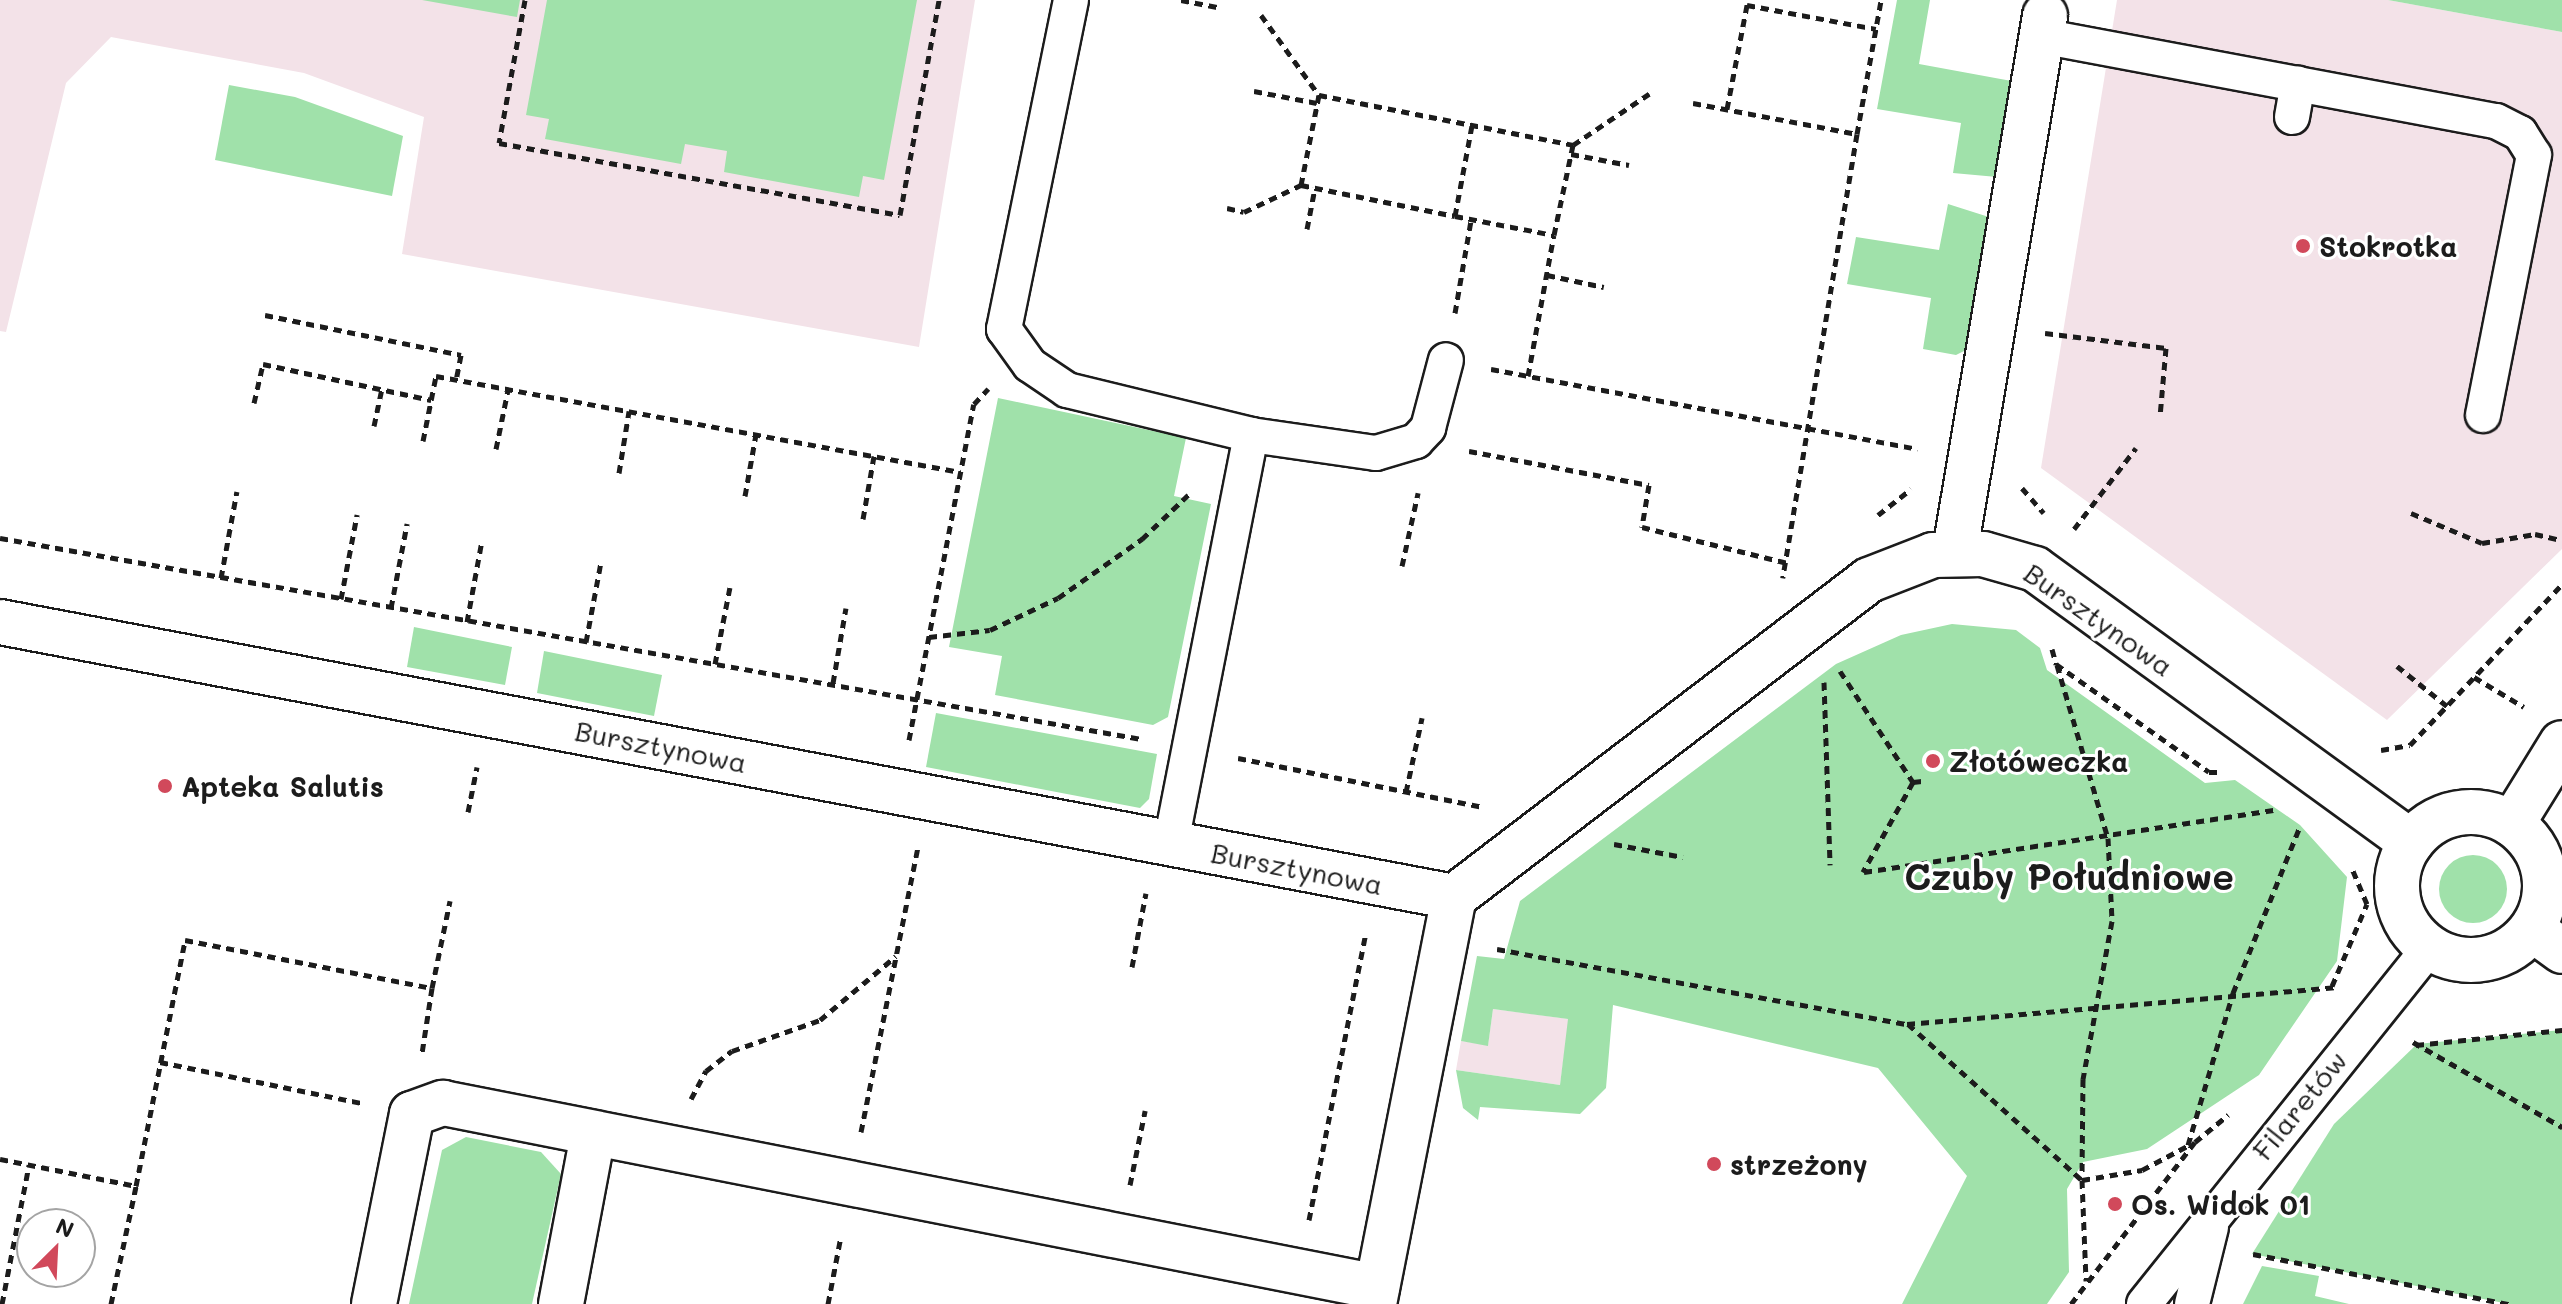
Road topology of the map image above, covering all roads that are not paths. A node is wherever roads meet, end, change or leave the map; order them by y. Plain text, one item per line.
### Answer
1 (1071, 0) edge
2 (2040, 17) edge
3 (1446, 360) road end
4 (2483, 415) dead end
5 (1251, 435) junction
6 (1955, 551) junction
7 (0, 622) edge
8 (2549, 729) edge
9 (2512, 824) junction
10 (2411, 842) junction
11 (1171, 843) junction
12 (1454, 897) junction
13 (2547, 940) edge
14 (2429, 948) junction
15 (593, 1134) junction
16 (2217, 1207) junction
17 (1376, 1295) edge
18 (374, 1304) edge
19 (561, 1304) edge
20 (2144, 1304) edge
21 (2192, 1304) edge

1 - 5 lane
2 - 4 lane
2 - 6 street
3 - 5 lane
5 - 11 lane
6 - 10 street, Bursztynowa
6 - 12 street
7 - 11 street, Bursztynowa
8 - 9 street
9 - 10 street
9 - 13 street
10 - 14 street
11 - 12 street, Bursztynowa
12 - 17 street
13 - 14 street
14 - 16 lane, Filaretów
15 - 17 street
15 - 18 street
15 - 19 street
16 - 20 lane, Filaretów
16 - 21 lane

